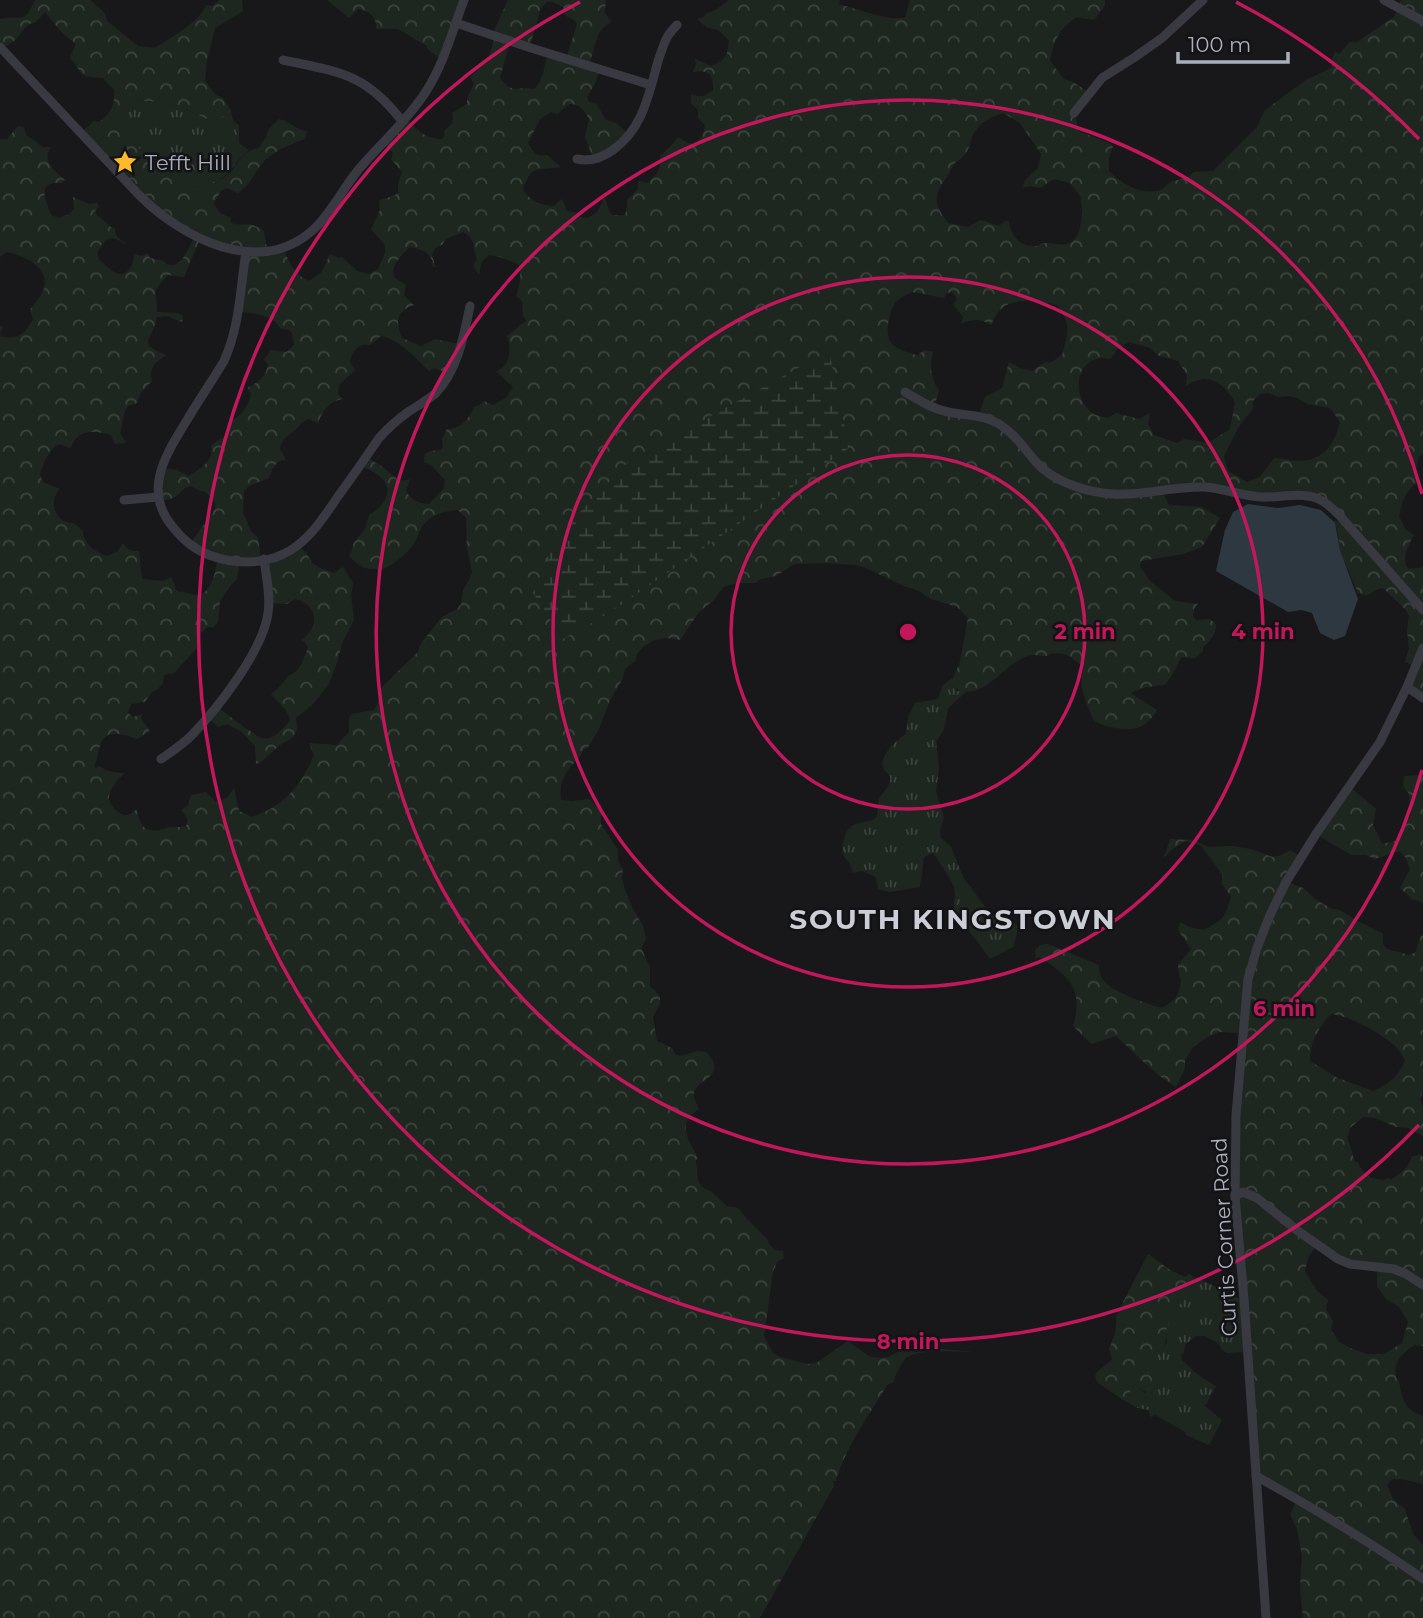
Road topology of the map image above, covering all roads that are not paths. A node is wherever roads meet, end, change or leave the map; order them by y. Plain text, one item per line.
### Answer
1 (464, 0) edge
2 (1203, 0) edge
3 (1384, 0) edge
4 (1423, 21) edge
5 (456, 23) junction
6 (677, 25) dead end
7 (0, 47) edge
8 (283, 60) dead end
9 (651, 85) junction
10 (1073, 113) dead end
11 (402, 121) junction
12 (577, 159) dead end
13 (246, 252) junction
14 (470, 306) dead end
15 (905, 392) dead end
16 (158, 497) junction
17 (124, 500) dead end
18 (264, 559) junction
19 (1423, 610) edge
20 (1423, 648) edge
21 (1407, 687) junction
22 (1423, 698) edge
23 (161, 760) dead end
24 (1235, 1196) junction
25 (1423, 1285) edge
26 (1256, 1476) junction
27 (1423, 1579) edge
28 (1266, 1618) edge

1 - 5 street
2 - 10 street
3 - 4 street
5 - 9 street
5 - 11 street
6 - 9 street
7 - 13 street
8 - 11 street
9 - 12 street
11 - 13 street
13 - 16 street
14 - 18 street
15 - 19 street
16 - 17 street
16 - 18 street
18 - 23 street
20 - 21 street, Curtis Corner Road
21 - 22 street
21 - 24 street, Curtis Corner Road
24 - 25 street
24 - 26 street, Curtis Corner Road
26 - 27 street
26 - 28 street, Curtis Corner Road

